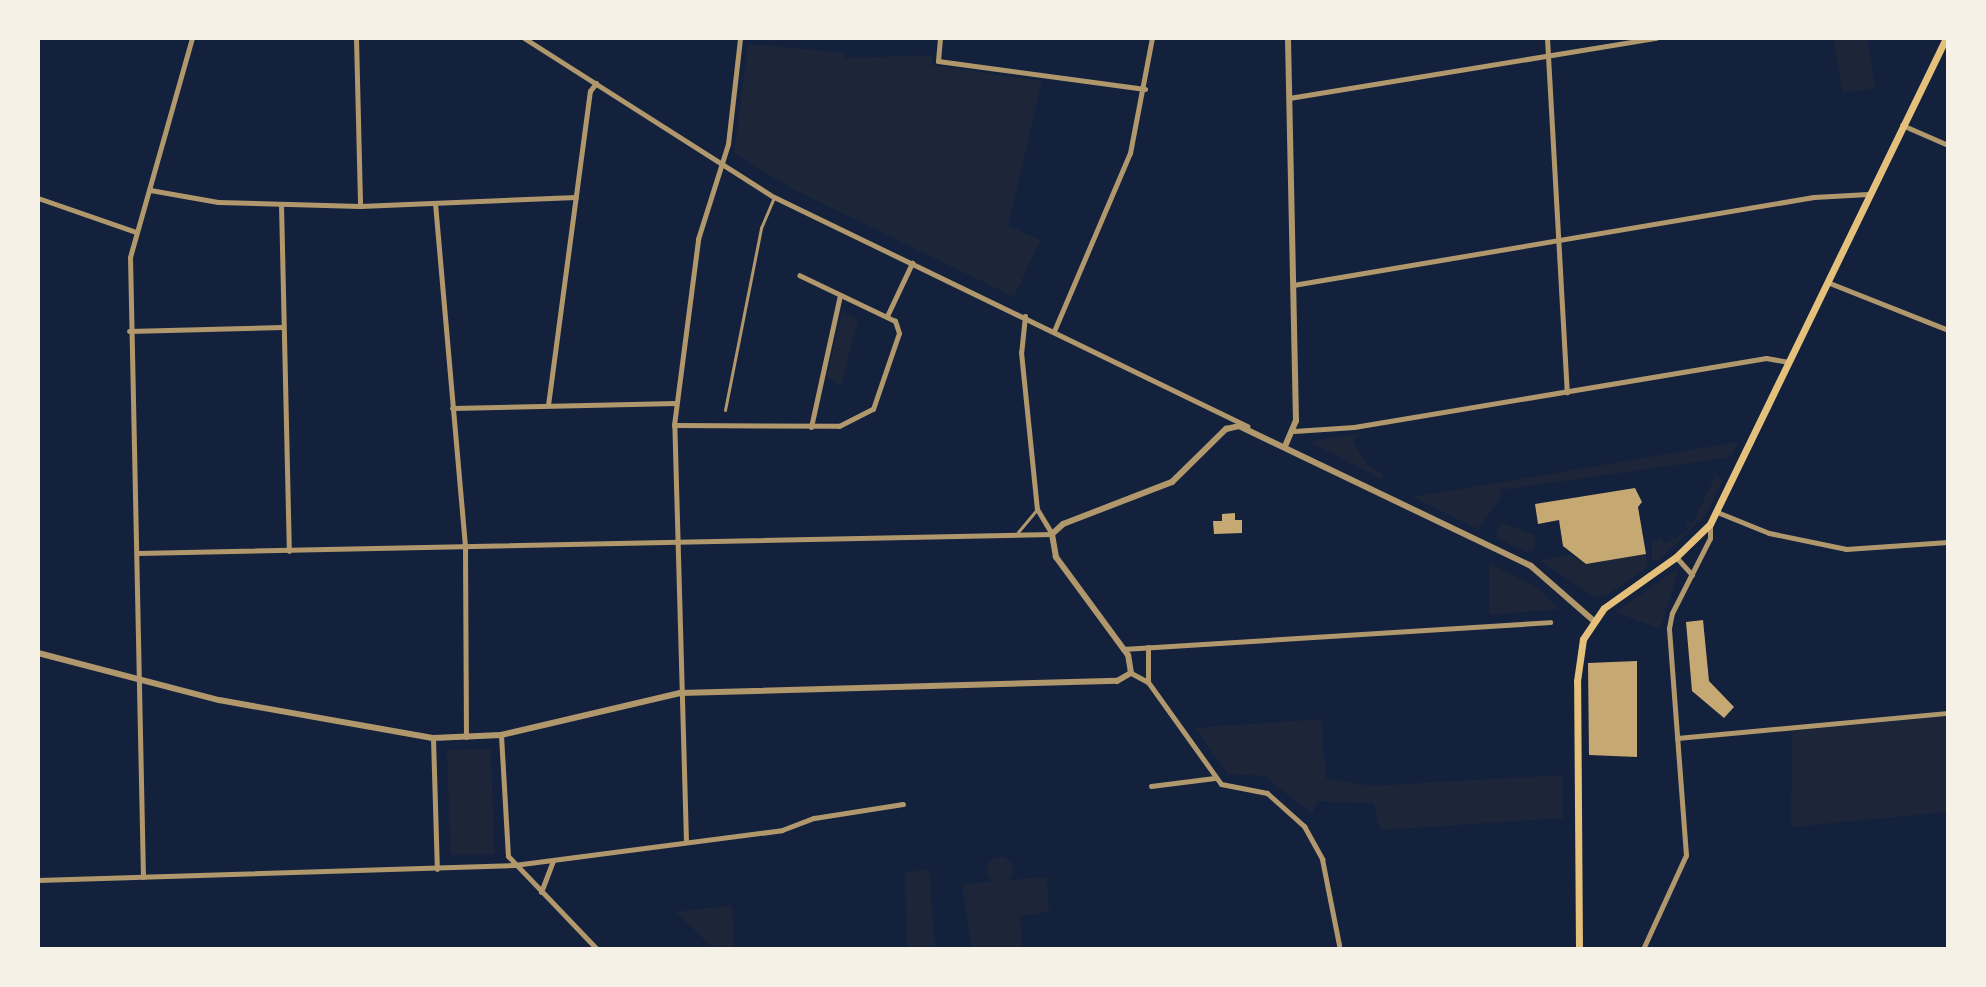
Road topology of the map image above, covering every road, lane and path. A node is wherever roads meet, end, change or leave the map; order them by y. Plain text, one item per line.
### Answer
1 (192, 38) edge
2 (356, 38) edge
3 (524, 38) edge
4 (740, 38) edge
5 (940, 38) edge
6 (1152, 38) edge
7 (1288, 38) edge
8 (1547, 38) edge
9 (1656, 38) edge
10 (1946, 38) edge
11 (1549, 55) junction
12 (596, 83) junction
13 (1145, 89) junction
14 (1289, 98) junction
15 (1902, 125) junction
16 (1948, 145) edge
17 (719, 167) junction
18 (150, 190) junction
19 (1868, 194) junction
20 (576, 197) junction
21 (774, 197) junction
22 (38, 198) edge
23 (435, 203) junction
24 (281, 204) junction
25 (360, 206) junction
26 (136, 232) junction
27 (1560, 239) junction
28 (913, 263) junction
29 (799, 275) dead end
30 (1827, 282) junction
31 (1293, 285) junction
32 (840, 295) junction
33 (887, 316) junction
34 (1025, 316) junction
35 (282, 327) junction
36 (1948, 330) edge
37 (129, 331) junction
38 (1054, 331) junction
39 (1789, 362) junction
40 (1567, 392) junction
41 (676, 403) junction
42 (548, 405) junction
43 (452, 408) junction
44 (725, 410) dead end
45 (674, 425) junction
46 (1247, 426) junction
47 (811, 427) junction
48 (1294, 431) junction
49 (1286, 444) junction
50 (1037, 509) junction
51 (1717, 512) junction
52 (1710, 524) junction
53 (1018, 532) junction
54 (1052, 534) junction
55 (677, 542) junction
56 (1948, 542) edge
57 (465, 549) junction
58 (289, 551) junction
59 (138, 553) junction
60 (1676, 557) junction
61 (1692, 575) junction
62 (1593, 620) junction
63 (1550, 622) dead end
64 (1148, 647) junction
65 (1123, 649) junction
66 (38, 653) edge
67 (1131, 673) junction
68 (139, 679) junction
69 (1148, 682) junction
70 (680, 693) junction
71 (1948, 713) edge
72 (501, 735) junction
73 (433, 738) junction
74 (1677, 738) junction
75 (466, 739) junction
76 (1215, 778) junction
77 (1151, 786) dead end
78 (903, 804) dead end
79 (686, 842) junction
80 (553, 860) junction
81 (514, 865) junction
82 (437, 869) junction
83 (143, 877) junction
84 (38, 880) edge
85 (541, 892) junction
86 (1339, 945) dead end
87 (597, 949) edge
88 (1579, 949) edge
89 (1643, 949) edge

1 - 18 street
2 - 25 street
3 - 12 street
4 - 17 street
5 - 13 street
6 - 13 street
7 - 14 street
8 - 11 street
9 - 11 street
10 - 15 main road
11 - 14 street
11 - 27 street
12 - 17 street
12 - 20 street
13 - 38 street
14 - 31 street
15 - 16 street
15 - 19 main road
17 - 21 street
17 - 41 street
18 - 24 street
18 - 26 street
19 - 27 street
19 - 30 main road
20 - 23 street
20 - 42 street
21 - 28 street
21 - 44 lane
22 - 26 street
23 - 25 street
23 - 43 street
24 - 25 street
24 - 35 street
26 - 37 street
27 - 31 street
27 - 40 street
28 - 33 street
28 - 34 street
29 - 32 street
30 - 36 street
30 - 39 main road
31 - 48 street
32 - 33 street
32 - 47 street
33 - 47 street
34 - 38 street
34 - 50 street
35 - 37 street
35 - 58 street
37 - 59 street
38 - 46 street
39 - 40 street
39 - 51 main road
40 - 48 street
41 - 42 street
41 - 45 street
42 - 43 street
43 - 57 street
45 - 47 street
45 - 55 street
46 - 49 street
46 - 54 street
48 - 49 street
49 - 62 street
50 - 53 lane
50 - 54 street
51 - 52 main road
51 - 56 street
52 - 60 main road
52 - 61 street
53 - 54 street
53 - 55 street
54 - 65 street
55 - 57 street
55 - 70 street
57 - 58 street
57 - 75 street
58 - 59 street
59 - 68 street
60 - 61 street
60 - 62 main road
61 - 74 street
62 - 88 main road
63 - 64 street
64 - 65 street
64 - 69 street
65 - 67 street
66 - 68 street
67 - 69 street
67 - 70 street
68 - 73 street
68 - 83 street
69 - 76 street
70 - 72 street
70 - 79 street
71 - 74 street
72 - 75 street
72 - 81 street
73 - 75 street
73 - 82 street
74 - 89 street
76 - 77 street
76 - 86 street
78 - 79 street
79 - 80 street
80 - 81 street
80 - 85 street
81 - 82 street
81 - 85 street
82 - 83 street
83 - 84 street
85 - 87 street

